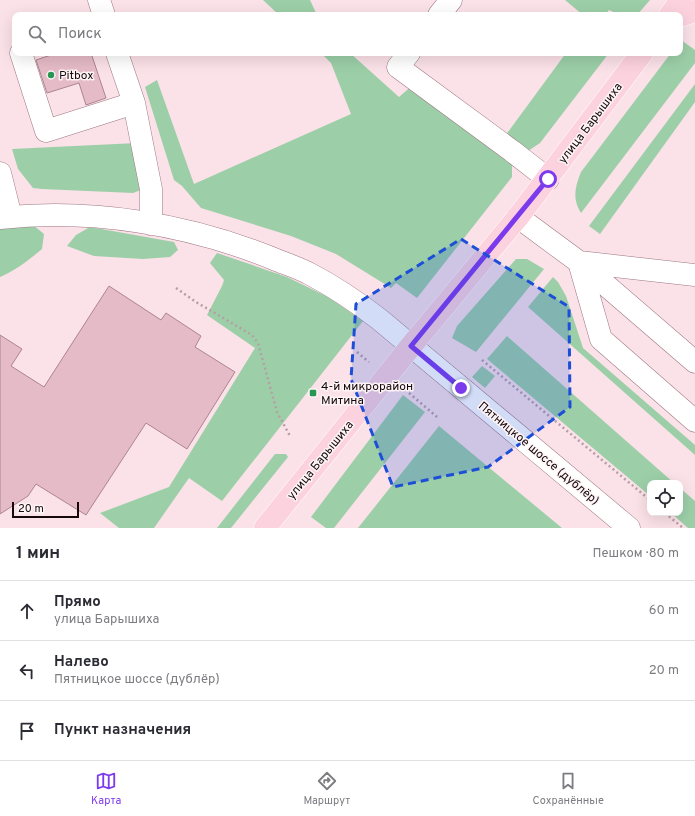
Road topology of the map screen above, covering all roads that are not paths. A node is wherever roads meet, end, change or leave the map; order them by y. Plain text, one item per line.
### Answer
1 (99, 0) edge
2 (451, 0) edge
3 (681, 0) edge
4 (695, 11) edge
5 (103, 12) edge
6 (441, 12) edge
7 (672, 12) edge
8 (683, 15) edge
9 (21, 56) edge
10 (118, 56) edge
11 (407, 56) edge
12 (640, 56) edge
13 (134, 103) junction
14 (0, 174) edge
15 (548, 179) junction
16 (518, 217) junction
17 (6, 218) edge
18 (151, 224) junction
19 (579, 262) junction
20 (695, 275) edge
21 (411, 346) junction
22 (695, 362) edge
23 (695, 421) edge
24 (265, 528) edge
25 (629, 528) edge

1 - 5 street
2 - 6 street
3 - 7 main road
4 - 8 main road
9 - 13 street
10 - 13 street
11 - 15 street
12 - 15 main road, улица Барышиха
13 - 18 street
14 - 17 street
15 - 16 main road, улица Барышиха
16 - 19 street
16 - 21 main road, улица Барышиха
17 - 18 street, Пятницкое шоссе (дублёр)
18 - 21 street, Пятницкое шоссе (дублёр)
19 - 20 street
19 - 22 street
19 - 23 street
21 - 24 main road, улица Барышиха
21 - 25 street, Пятницкое шоссе (дублёр)

